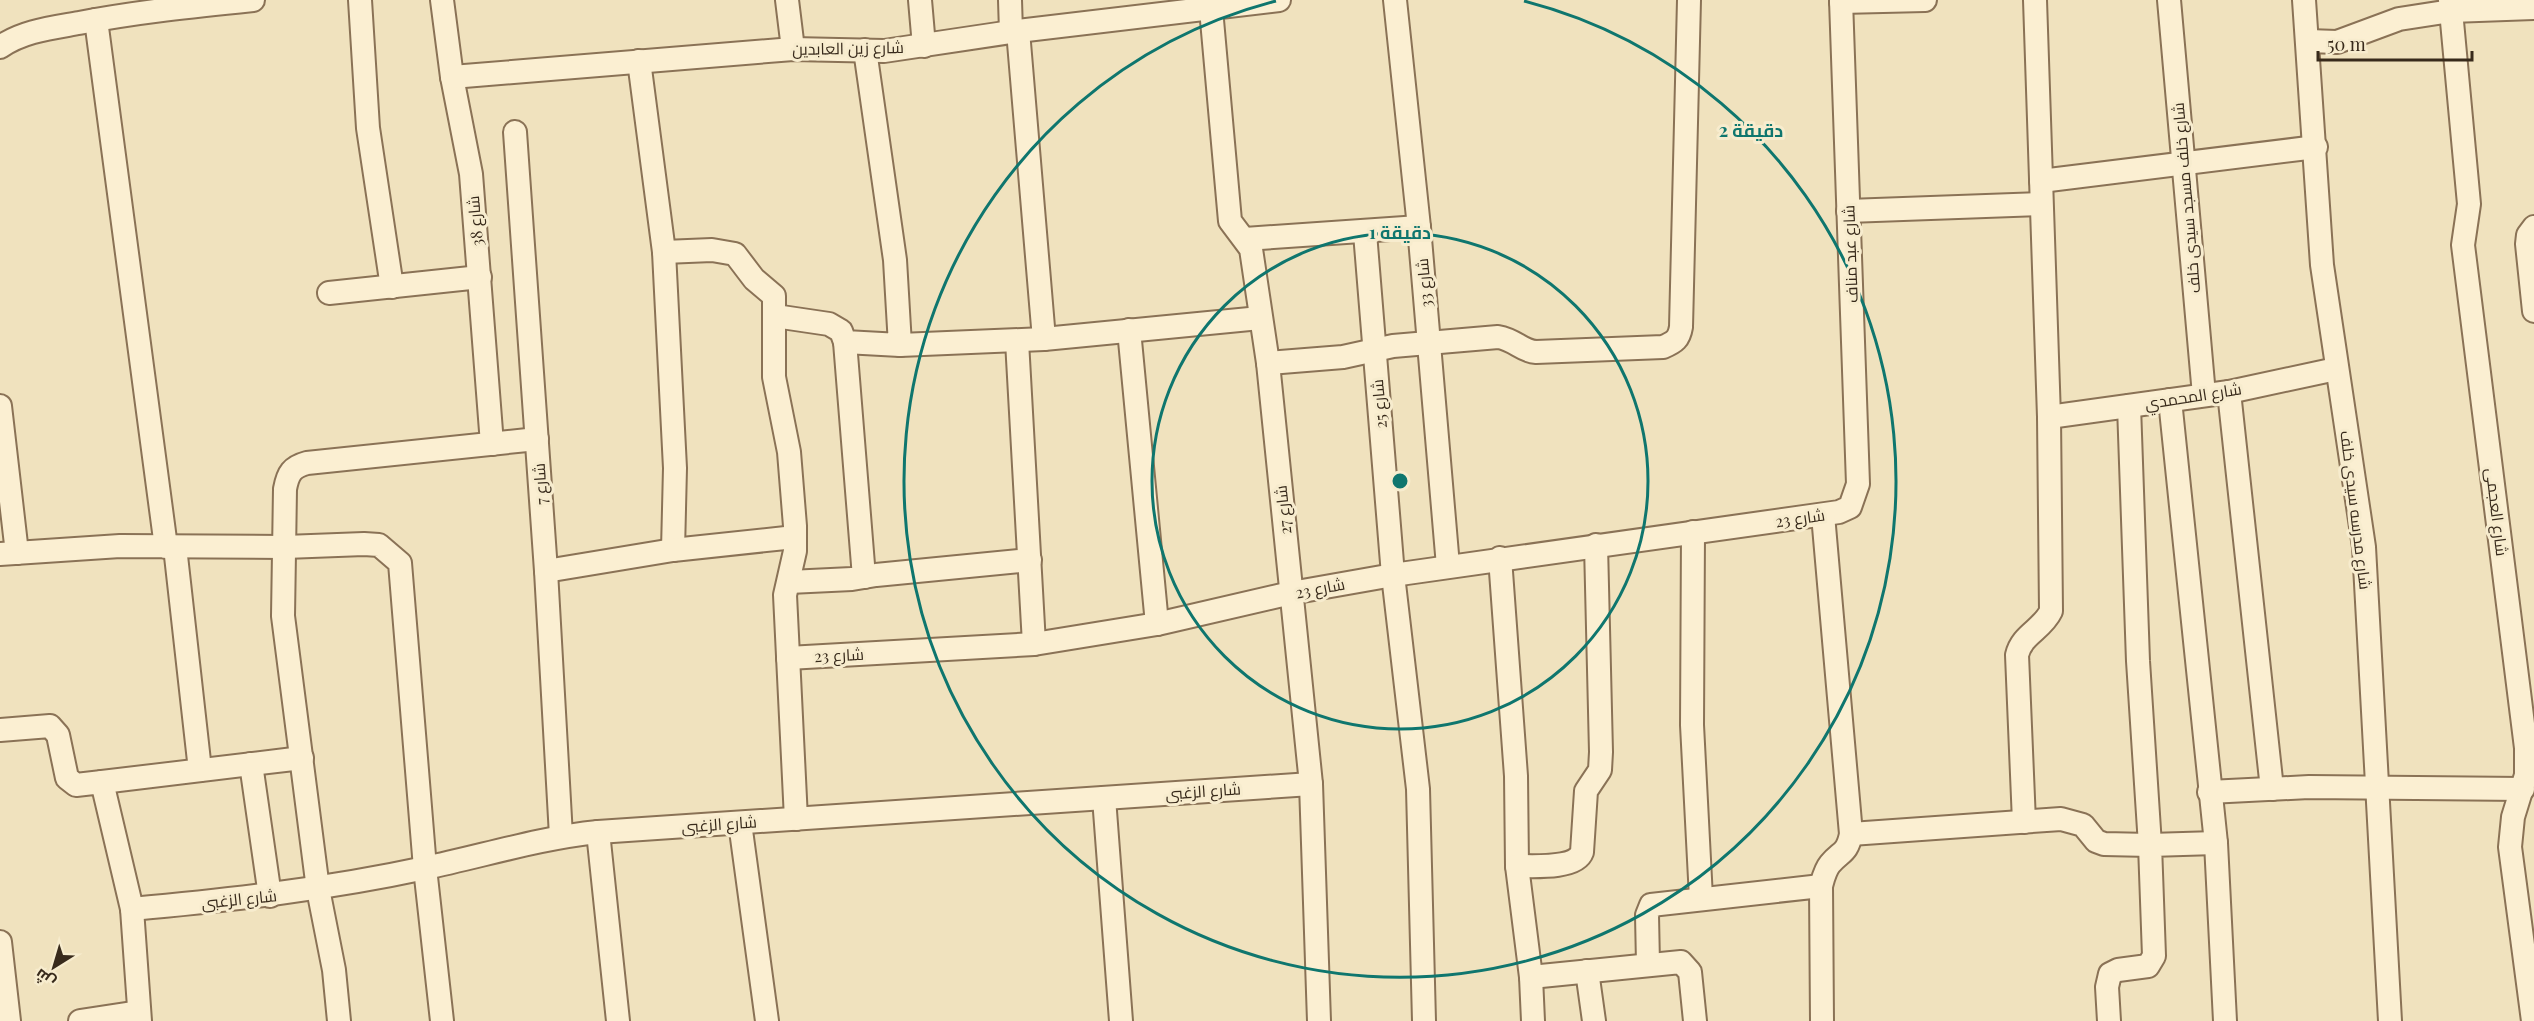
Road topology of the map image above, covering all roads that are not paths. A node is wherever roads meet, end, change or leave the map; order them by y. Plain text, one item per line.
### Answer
1 (253, 0) edge
2 (360, 0) edge
3 (442, 0) edge
4 (787, 0) edge
5 (920, 0) edge
6 (1010, 0) edge
7 (1279, 0) edge
8 (1395, 0) edge
9 (1689, 0) edge
10 (1925, 0) edge
11 (2036, 0) edge
12 (2169, 0) edge
13 (2304, 0) edge
14 (1841, 1) edge
15 (2451, 6) edge
16 (2534, 8) edge
17 (1211, 9) junction
18 (96, 20) junction
19 (1014, 31) junction
20 (2308, 41) junction
21 (0, 46) edge
22 (924, 46) junction
23 (793, 49) junction
24 (865, 50) junction
25 (639, 61) junction
26 (452, 77) junction
27 (515, 132) dead end
28 (2316, 147) junction
29 (2183, 164) junction
30 (2041, 181) junction
31 (2041, 204) junction
32 (1848, 211) junction
33 (1419, 228) junction
34 (2534, 228) edge
35 (1365, 233) junction
36 (1245, 239) junction
37 (664, 252) junction
38 (480, 277) junction
39 (392, 287) junction
40 (329, 293) dead end
41 (2534, 311) edge
42 (775, 316) junction
43 (1260, 318) junction
44 (1129, 330) junction
45 (1044, 339) junction
46 (1017, 341) junction
47 (845, 342) junction
48 (1429, 343) junction
49 (900, 345) junction
50 (1375, 351) junction
51 (1268, 363) junction
52 (2336, 369) junction
53 (2229, 392) junction
54 (2204, 395) junction
55 (2170, 400) junction
56 (0, 406) edge
57 (2129, 406) junction
58 (2049, 417) junction
59 (537, 439) junction
60 (492, 444) junction
61 (1850, 507) joint
62 (1823, 515) junction
63 (1693, 532) junction
64 (795, 537) junction
65 (1596, 545) junction
66 (170, 547) junction
67 (285, 547) junction
68 (673, 550) junction
69 (8, 553) edge
70 (1500, 558) junction
71 (1030, 560) junction
72 (1448, 566) junction
73 (546, 571) junction
74 (1393, 575) junction
75 (864, 577) junction
76 (789, 582) junction
77 (1291, 593) junction
78 (1157, 624) junction
79 (1034, 644) junction
80 (788, 658) junction
81 (0, 730) edge
82 (302, 758) junction
83 (251, 764) junction
84 (200, 770) junction
85 (102, 782) junction
86 (1311, 783) junction
87 (2379, 786) junction
88 (2272, 789) junction
89 (2523, 789) junction
90 (2209, 792) junction
91 (1104, 798) junction
92 (2523, 817) edge
93 (796, 819) junction
94 (2024, 822) junction
95 (740, 823) junction
96 (598, 832) junction
97 (1851, 834) junction
98 (561, 836) junction
99 (2216, 843) junction
100 (2150, 845) junction
101 (1517, 866) junction
102 (425, 868) junction
103 (1821, 886) junction
104 (318, 889) junction
105 (270, 896) junction
106 (1701, 898) junction
107 (132, 909) junction
108 (0, 942) edge
109 (1648, 964) junction
110 (1587, 971) junction
111 (1531, 977) junction
112 (140, 1016) edge
113 (9, 1021) edge
114 (80, 1021) edge
115 (339, 1021) edge
116 (442, 1021) edge
117 (618, 1021) edge
118 (767, 1021) edge
119 (1121, 1021) edge
120 (1319, 1021) edge
121 (1424, 1021) edge
122 (1533, 1021) edge
123 (1594, 1021) edge
124 (1695, 1021) edge
125 (1822, 1021) edge
126 (2109, 1021) edge
127 (2225, 1021) edge
128 (2390, 1021) edge
129 (2533, 1021) edge

1 - 18 street
2 - 39 street
3 - 26 street, شارع 38
4 - 23 street
5 - 22 street
6 - 19 street
7 - 17 street, شارع زين العابدين
8 - 33 street, شارع 33
9 - 48 street
10 - 14 street
11 - 30 street
12 - 29 street, شارع خلف مسجد سيدى خلف
13 - 20 street, شارع مدرسه سيدى خلف
14 - 32 street, شارع عبد مناف
15 - 16 street
15 - 20 street
15 - 89 street, شارع العجمى
17 - 19 street, شارع زين العابدين
17 - 36 street, شارع 27
18 - 21 street
18 - 66 street
19 - 22 street, شارع زين العابدين
19 - 45 street
20 - 28 street, شارع مدرسه سيدى خلف
22 - 24 street, شارع زين العابدين
23 - 24 street, شارع زين العابدين
23 - 25 street, شارع زين العابدين
24 - 49 street
25 - 26 street, شارع زين العابدين
25 - 37 street
26 - 38 street, شارع 38
27 - 59 street, شارع 7
28 - 29 street
28 - 52 street, شارع مدرسه سيدى خلف
29 - 30 street
29 - 54 street, شارع خلف مسجد سيدى خلف
30 - 31 street
31 - 32 street
31 - 58 street
32 - 61 street, شارع عبد مناف
33 - 35 street
33 - 48 street, شارع 33
34 - 41 street
35 - 36 street
35 - 50 street, شارع 25
36 - 43 street, شارع 27
37 - 42 street
37 - 68 street
38 - 39 street
38 - 60 street, شارع 38
39 - 40 street
42 - 47 street
42 - 64 street
43 - 44 street
43 - 51 street, شارع 27
44 - 45 street
44 - 78 street
45 - 46 street
46 - 49 street
46 - 71 street
47 - 49 street
47 - 75 street
48 - 50 street
48 - 72 street, شارع 33
50 - 51 street
50 - 74 street, شارع 25
51 - 77 street, شارع 27
52 - 53 street, شارع المحمدي
52 - 87 street, شارع مدرسه سيدى خلف
53 - 54 street, شارع المحمدي
53 - 88 street
54 - 55 street, شارع المحمدي
55 - 57 street, شارع المحمدي
55 - 90 street
56 - 69 street
57 - 58 street, شارع المحمدي
57 - 100 street
58 - 94 street
59 - 60 street
59 - 73 street, شارع 7
60 - 67 street
61 - 62 street, شارع 23
62 - 63 street, شارع 23
62 - 97 street
63 - 65 street, شارع 23
63 - 106 street
64 - 68 street
64 - 76 street
65 - 70 street, شارع 23
65 - 101 street
66 - 67 street
66 - 69 street
66 - 84 street
67 - 82 street
67 - 102 street
68 - 73 street
70 - 72 street, شارع 23
70 - 101 street
71 - 75 street
71 - 79 street
72 - 74 street, شارع 23
73 - 98 street, شارع 7
74 - 77 street, شارع 23
74 - 121 street, شارع 25
75 - 76 street
76 - 80 street
77 - 78 street, شارع 23
77 - 86 street, شارع 27
78 - 79 street, شارع 23
79 - 80 street, شارع 23
80 - 93 street
81 - 85 street
82 - 83 street
82 - 104 street
83 - 84 street
83 - 105 street
84 - 85 street
85 - 107 street
86 - 91 street, شارع الزغبى
86 - 120 street, شارع 27
87 - 88 street
87 - 89 street
87 - 128 street, شارع مدرسه سيدى خلف
88 - 90 street
89 - 92 street, شارع العجمى
90 - 99 street
91 - 93 street, شارع الزغبى
91 - 119 street
92 - 129 street, شارع العجمى
93 - 95 street, شارع الزغبى
94 - 97 street
94 - 100 street
95 - 96 street, شارع الزغبى
95 - 118 street
96 - 98 street, شارع الزغبى
96 - 117 street
97 - 103 street
98 - 102 street, شارع الزغبى
99 - 100 street
99 - 127 street
100 - 126 street
101 - 111 street
102 - 104 street, شارع الزغبى
102 - 116 street
103 - 106 street
103 - 125 street
104 - 105 street, شارع الزغبى
104 - 115 street
105 - 107 street, شارع الزغبى
106 - 109 street
107 - 112 street
108 - 113 street
109 - 110 street
109 - 124 street
110 - 111 street
110 - 123 street
111 - 122 street
112 - 114 street

